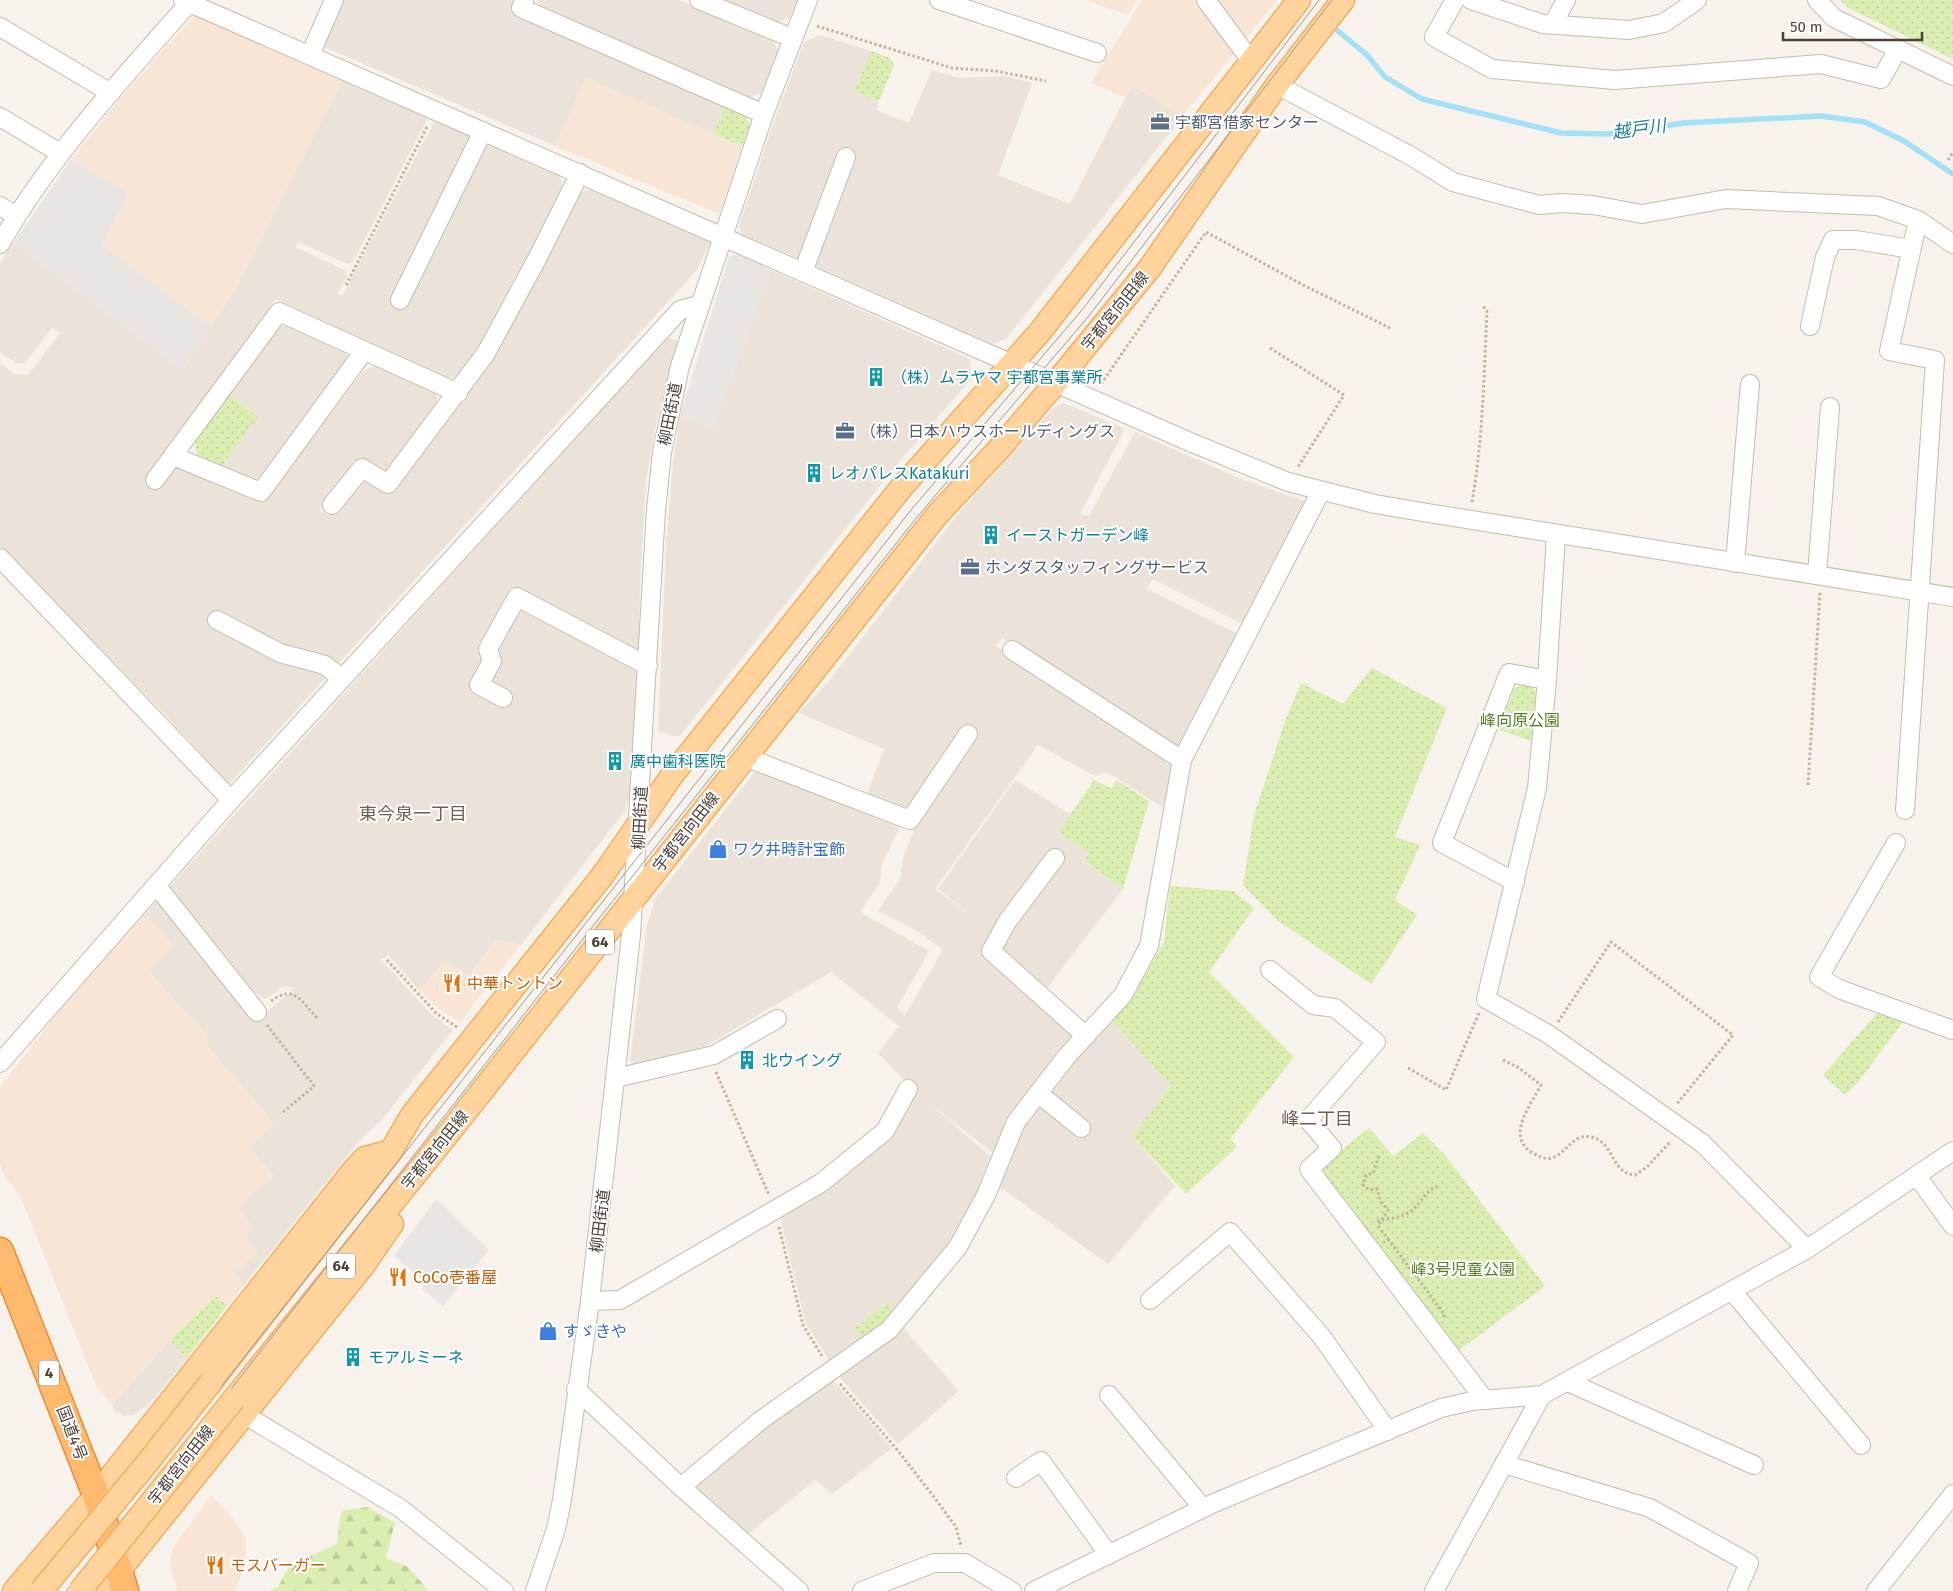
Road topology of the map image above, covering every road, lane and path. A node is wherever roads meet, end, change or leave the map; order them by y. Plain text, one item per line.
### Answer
1 (334, 0) edge
2 (524, 0) edge
3 (699, 0) edge
4 (808, 0) edge
5 (939, 0) edge
6 (1206, 0) edge
7 (1299, 0) edge
8 (1343, 0) edge
9 (1455, 0) edge
10 (1471, 0) edge
11 (1566, 0) edge
12 (1697, 0) edge
13 (1817, 0) edge
14 (186, 1) edge
15 (800, 20) junction
16 (1553, 24) junction
17 (0, 27) edge
18 (792, 38) junction
19 (1898, 49) junction
20 (1097, 53) dead end
21 (310, 56) junction
22 (1251, 61) junction
23 (1953, 76) edge
24 (1046, 80) dead end
25 (1277, 85) junction
26 (111, 92) junction
27 (436, 110) junction
28 (764, 114) junction
29 (0, 117) edge
30 (483, 131) junction
31 (1953, 152) edge
32 (60, 153) junction
33 (846, 157) dead end
34 (1948, 160) dead end
35 (580, 173) junction
36 (0, 206) edge
37 (16, 216) junction
38 (1918, 220) junction
39 (722, 236) junction
40 (0, 244) edge
41 (1953, 244) edge
42 (1911, 249) junction
43 (803, 272) junction
44 (346, 285) dead end
45 (400, 300) dead end
46 (699, 305) junction
47 (1482, 305) dead end
48 (1810, 326) dead end
49 (1392, 329) dead end
50 (1270, 348) dead end
51 (364, 351) junction
52 (1012, 366) junction
53 (1055, 384) junction
54 (1750, 384) dead end
55 (458, 393) junction
56 (1090, 399) junction
57 (1830, 407) dead end
58 (173, 456) junction
59 (155, 480) dead end
60 (1288, 482) junction
61 (1321, 491) junction
62 (332, 505) dead end
63 (1468, 520) junction
64 (1556, 535) junction
65 (0, 558) edge
66 (1735, 562) junction
67 (1819, 576) junction
68 (1921, 592) junction
69 (1953, 597) edge
70 (217, 620) dead end
71 (1012, 650) dead end
72 (648, 666) junction
73 (342, 680) junction
74 (1547, 680) junction
75 (503, 698) dead end
76 (968, 734) dead end
77 (745, 757) junction
78 (1182, 760) junction
79 (1808, 785) dead end
80 (231, 800) junction
81 (1905, 810) dead end
82 (640, 820) junction
83 (1896, 842) dead end
84 (1055, 858) dead end
85 (1515, 882) junction
86 (156, 885) junction
87 (634, 898) junction
88 (387, 960) dead end
89 (1270, 970) dead end
90 (1486, 999) junction
91 (257, 1012) junction
92 (777, 1019) dead end
93 (319, 1020) dead end
94 (1953, 1030) edge
95 (1548, 1034) junction
96 (1086, 1036) junction
97 (474, 1039) junction
98 (710, 1056) junction
99 (1503, 1060) dead end
100 (0, 1063) edge
101 (1408, 1068) dead end
102 (616, 1078) junction
103 (908, 1089) dead end
104 (1038, 1093) junction
105 (281, 1114) dead end
106 (1666, 1117) junction
107 (1081, 1128) dead end
108 (1682, 1129) junction
109 (391, 1151) junction
110 (1953, 1151) edge
111 (1379, 1156) dead end
112 (1917, 1176) junction
113 (1439, 1186) dead end
114 (775, 1210) junction
115 (1384, 1219) junction
116 (1377, 1221) dead end
117 (1953, 1226) edge
118 (1807, 1249) junction
119 (1371, 1250) junction
120 (0, 1251) edge
121 (1732, 1291) junction
122 (1150, 1300) dead end
123 (590, 1301) junction
124 (831, 1371) junction
125 (1568, 1382) junction
126 (576, 1389) junction
127 (1110, 1395) dead end
128 (1542, 1395) junction
129 (1485, 1400) junction
130 (239, 1407) junction
131 (1388, 1431) junction
132 (1860, 1445) dead end
133 (1504, 1464) junction
134 (1754, 1465) dead end
135 (1016, 1478) dead end
136 (681, 1487) junction
137 (1953, 1494) edge
138 (96, 1495) junction
139 (1203, 1508) junction
140 (1109, 1555) junction
141 (965, 1563) junction
142 (116, 1585) edge
143 (14, 1591) edge
144 (41, 1591) edge
145 (80, 1591) edge
146 (504, 1591) edge
147 (535, 1591) edge
148 (799, 1591) edge
149 (862, 1591) edge
150 (1012, 1591) edge
151 (1034, 1591) edge
152 (1434, 1591) edge
153 (1737, 1591) edge
154 (1876, 1591) edge

1 - 21 street
2 - 28 street
3 - 18 street
4 - 15 street, 柳田街道
5 - 20 street
6 - 22 street
7 - 22 main road, 宇都宮向田線 / 64
8 - 25 main road, 宇都宮向田線 / 64
9 - 19 street
10 - 16 street
11 - 16 street
12 - 16 street
13 - 19 street
14 - 21 street
14 - 26 street
15 - 18 street, 柳田街道
15 - 24 path
17 - 26 street
18 - 28 street, 柳田街道
19 - 23 street
21 - 27 street
22 - 52 main road, 宇都宮向田線 / 64
25 - 38 street
25 - 53 main road, 宇都宮向田線 / 64
26 - 32 street
27 - 30 street
27 - 44 path
28 - 39 street, 柳田街道
29 - 32 street
30 - 35 street
30 - 45 street
31 - 34 path
32 - 37 street
33 - 43 street
35 - 39 street
35 - 55 street
36 - 37 street
37 - 40 street
38 - 41 street
38 - 42 street
39 - 43 street
39 - 46 street, 柳田街道
42 - 48 street
42 - 68 street
43 - 52 street
46 - 72 street, 柳田街道
46 - 73 street
47 - 63 path
49 - 56 path
50 - 60 path
51 - 55 street
51 - 58 street
51 - 58 street
52 - 53 street
52 - 82 main road, 宇都宮向田線 / 64
53 - 56 street
53 - 77 main road, 宇都宮向田線 / 64
54 - 66 street
55 - 62 street
56 - 60 street
57 - 67 street
58 - 59 street
60 - 61 street
61 - 63 street
61 - 78 street
63 - 64 street
64 - 66 street
64 - 74 street
65 - 80 street
66 - 67 street
67 - 68 street
67 - 79 path
68 - 69 street
68 - 81 street
70 - 73 street
71 - 78 street
72 - 75 street
72 - 82 street, 柳田街道
73 - 80 street
74 - 85 street
74 - 85 street
76 - 77 street
77 - 87 main road, 宇都宮向田線 / 64
78 - 96 street
80 - 86 street
82 - 87 street, 柳田街道
82 - 97 main road, 宇都宮向田線 / 64
83 - 94 street
84 - 96 street
85 - 90 street
86 - 91 street
86 - 100 street
87 - 102 street, 柳田街道
87 - 130 main road, 宇都宮向田線 / 64
88 - 97 path
89 - 119 street
90 - 95 street
90 - 101 path
91 - 93 path
91 - 105 path
92 - 98 street
95 - 106 street
95 - 106 path
96 - 104 street
97 - 109 main road, 宇都宮向田線 / 64
98 - 102 street
98 - 114 path
99 - 108 path
102 - 123 street, 柳田街道
103 - 114 street
104 - 107 street
104 - 124 street
106 - 108 street
108 - 118 street
109 - 138 main road
109 - 144 main road, 宇都宮向田線 / 64, bridge
110 - 112 street
111 - 115 path
112 - 117 street
112 - 118 street
113 - 115 path
114 - 123 street
114 - 124 path
115 - 116 path
115 - 119 path
118 - 121 street
119 - 129 street
120 - 138 highway, 国道4号 / 4
121 - 125 street
121 - 132 street
122 - 131 street
123 - 126 street, 柳田街道
124 - 136 street
124 - 141 path
125 - 128 street
125 - 134 street
126 - 136 street
126 - 147 street, 柳田街道
127 - 139 street
128 - 129 street
128 - 133 street
129 - 131 street
130 - 142 main road
130 - 145 main road, 宇都宮向田線 / 64, bridge
130 - 146 street
131 - 139 street
133 - 152 street
133 - 153 street
135 - 140 street
136 - 148 street
137 - 154 street
138 - 142 highway, 国道4号 / 4
138 - 143 main road
139 - 140 street
140 - 151 street
141 - 149 street
141 - 150 street

